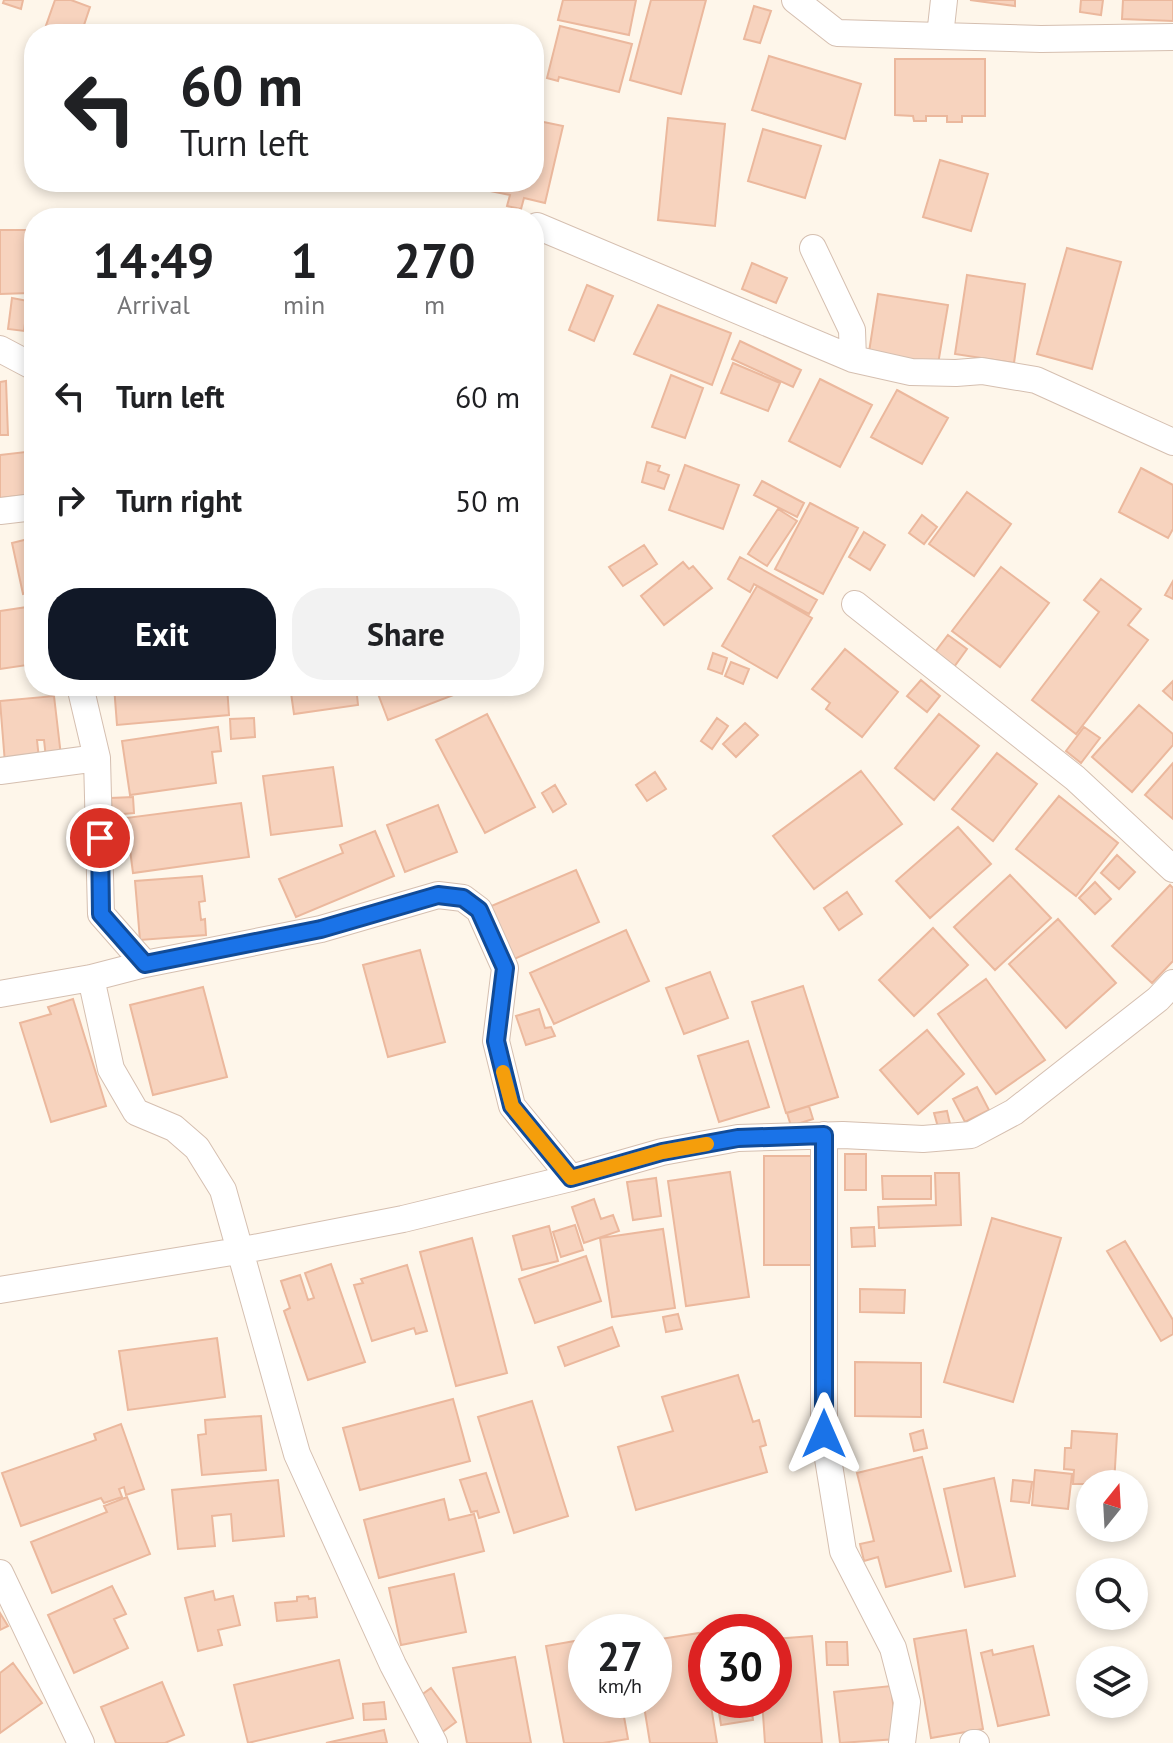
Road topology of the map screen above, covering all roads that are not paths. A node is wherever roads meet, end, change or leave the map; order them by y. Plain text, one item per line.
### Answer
1 (795, 0) edge
2 (944, 0) edge
3 (940, 36) junction
4 (1173, 37) edge
5 (544, 229) edge
6 (813, 248) dead end
7 (0, 349) edge
8 (853, 359) junction
9 (24, 362) edge
10 (1173, 442) edge
11 (24, 508) edge
12 (0, 511) edge
13 (855, 604) dead end
14 (82, 696) edge
15 (97, 758) junction
16 (0, 771) edge
17 (1173, 869) edge
18 (145, 964) junction
19 (91, 978) junction
20 (1173, 983) edge
21 (0, 994) edge
22 (824, 1135) junction
23 (571, 1178) junction
24 (238, 1251) junction
25 (0, 1290) edge
26 (0, 1573) edge
27 (81, 1743) edge
28 (434, 1743) edge
29 (902, 1743) edge

1 - 3 street
2 - 3 street
3 - 4 street
5 - 8 street
6 - 8 street
7 - 9 street
8 - 10 street
11 - 12 street
13 - 17 street
14 - 15 street
15 - 16 street
15 - 18 street
18 - 19 street
18 - 23 street
19 - 21 street
19 - 24 street
20 - 22 street
22 - 23 street
22 - 29 street
23 - 24 street
24 - 25 street
24 - 28 street
26 - 27 street

